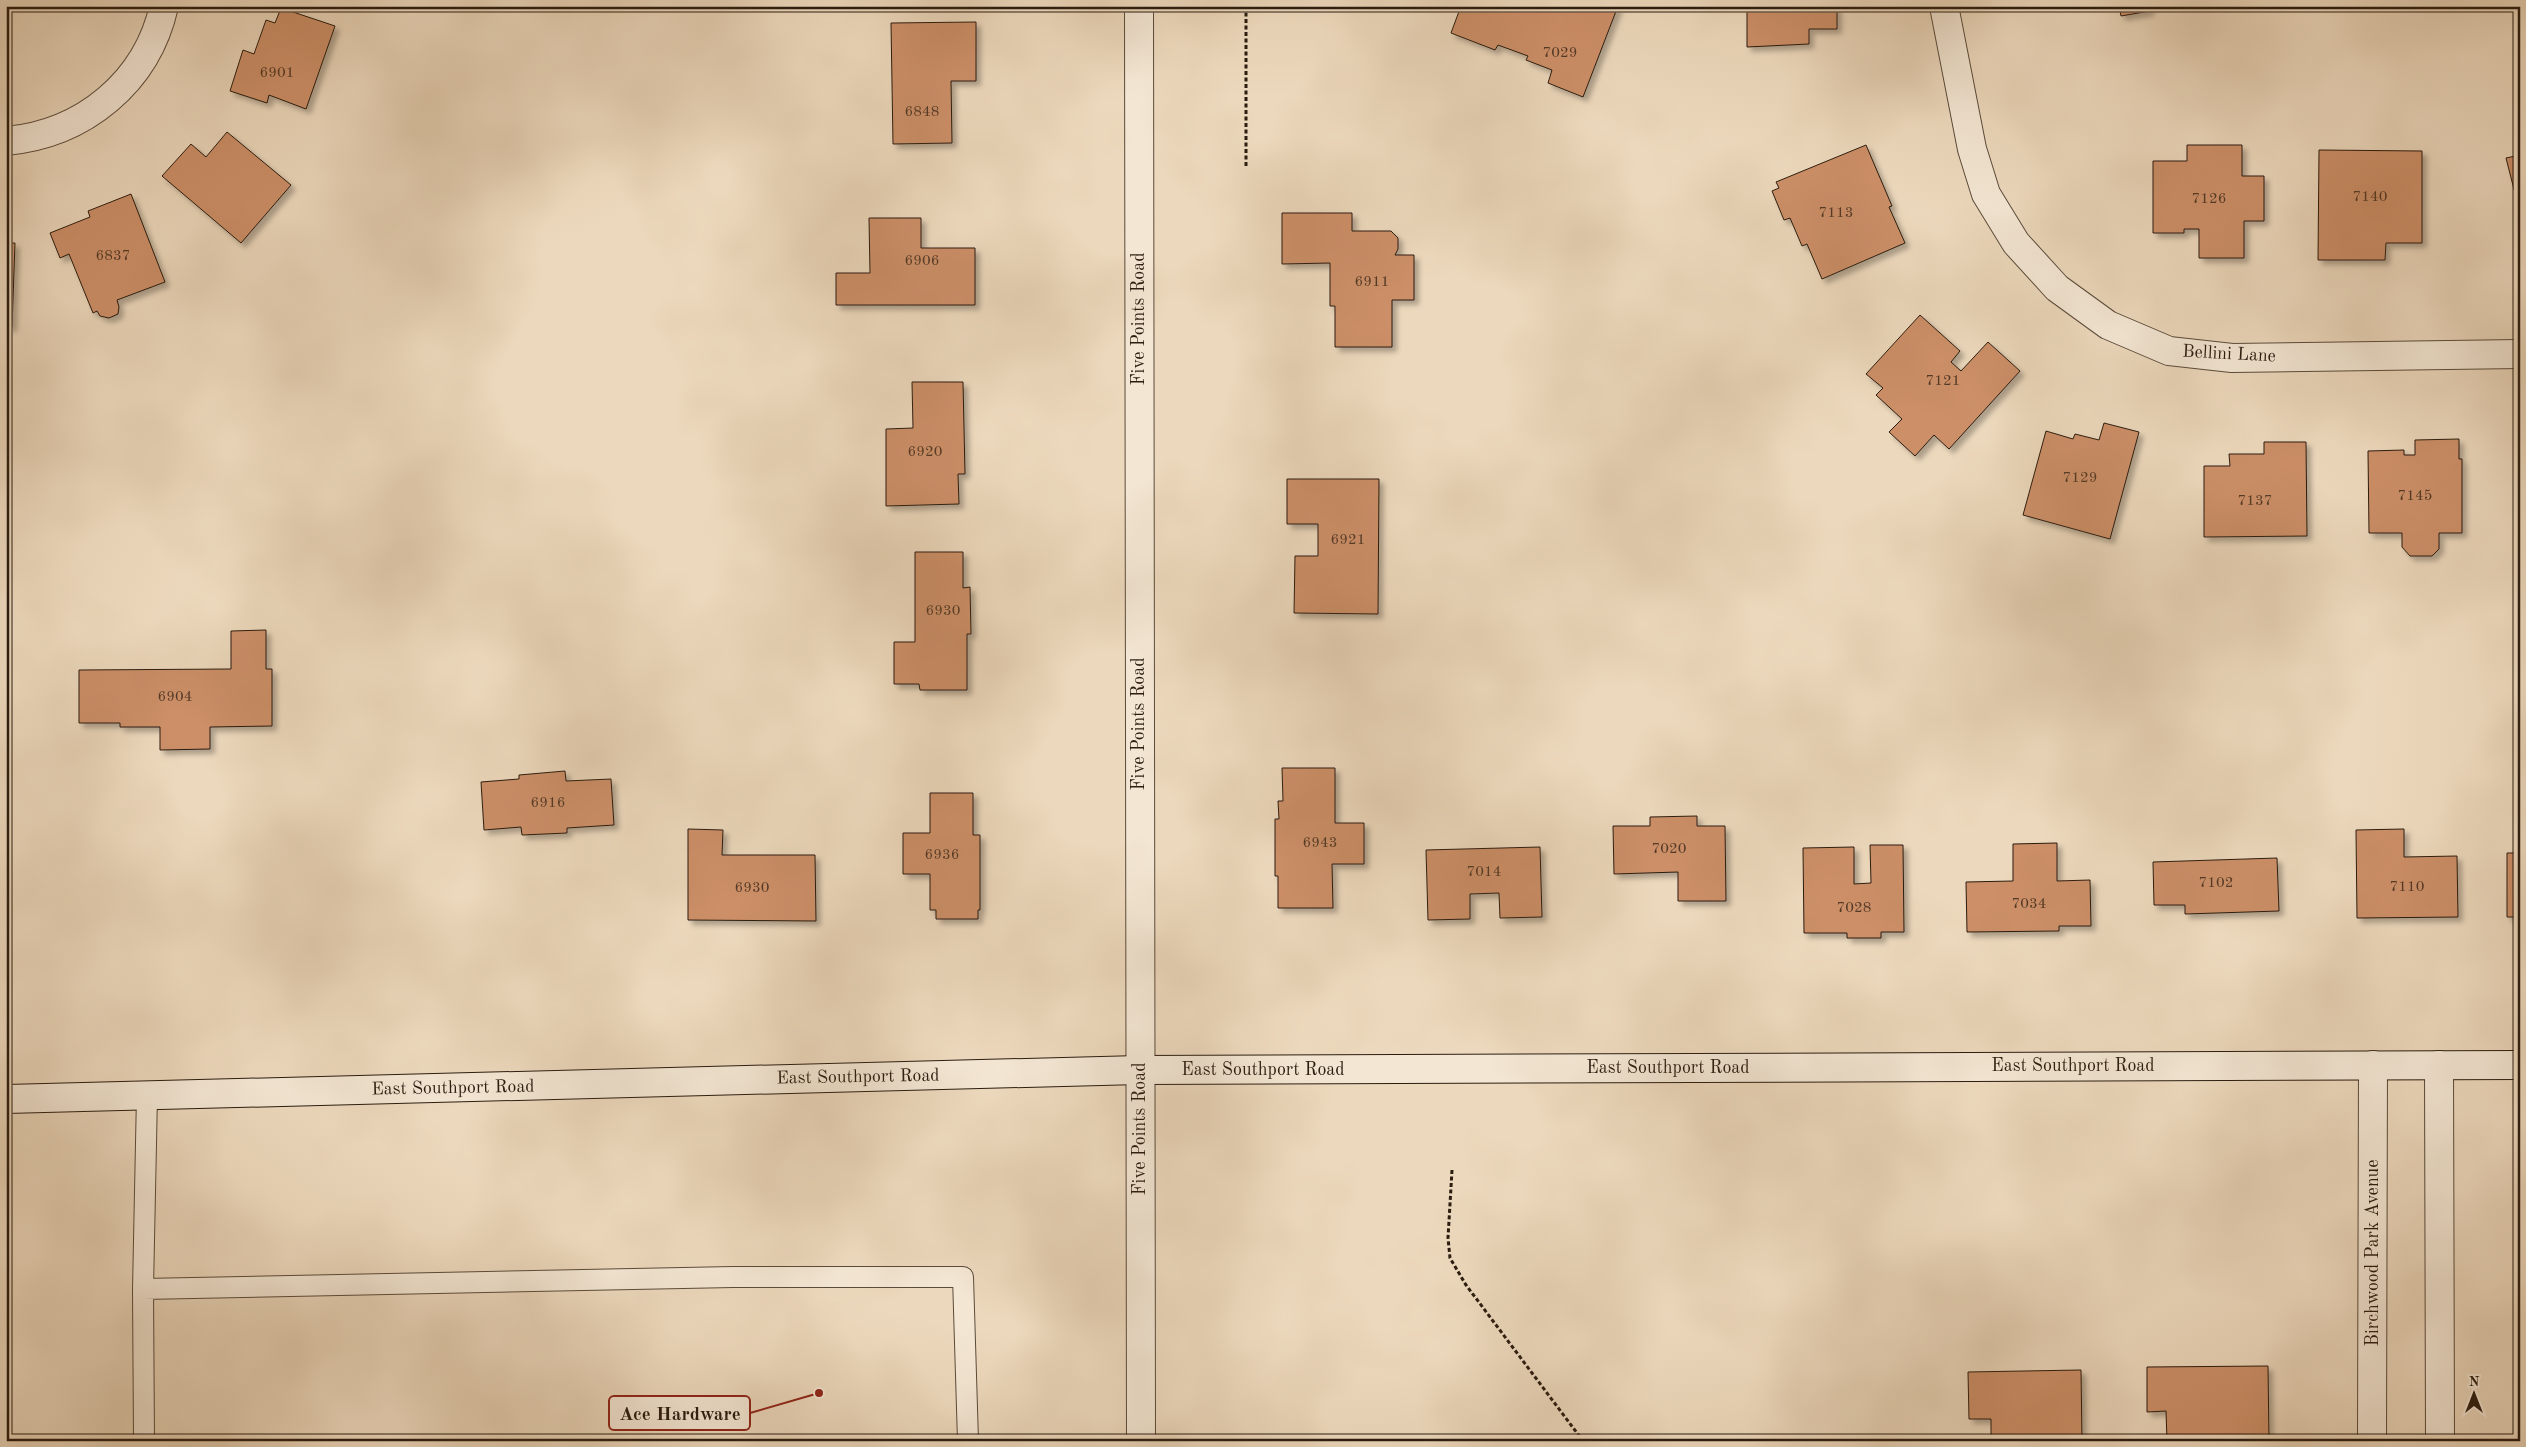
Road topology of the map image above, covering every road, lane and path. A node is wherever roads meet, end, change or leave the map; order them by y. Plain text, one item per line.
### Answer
1 (164, 6) edge
2 (1139, 6) edge
3 (1246, 6) edge
4 (1944, 6) edge
5 (6, 141) edge
6 (1246, 167) dead end
7 (2520, 354) edge
8 (2520, 1064) edge
9 (2373, 1065) junction
10 (2439, 1065) junction
11 (1140, 1070) junction
12 (147, 1095) junction
13 (6, 1099) edge
14 (1452, 1170) dead end
15 (143, 1289) junction
16 (144, 1441) edge
17 (968, 1441) edge
18 (1141, 1441) edge
19 (1583, 1441) edge
20 (2372, 1441) edge
21 (2440, 1441) edge

1 - 5 street
2 - 11 street, Five Points Road
3 - 6 path
4 - 7 street, Bellini Lane
8 - 10 street, East Southport Road
9 - 10 street, East Southport Road
9 - 11 street, East Southport Road
9 - 20 street, Birchwood Park Avenue
10 - 21 street
11 - 12 street, East Southport Road
11 - 18 street, Five Points Road
12 - 13 street, East Southport Road
12 - 15 lane
14 - 19 path
15 - 16 lane
15 - 17 lane

